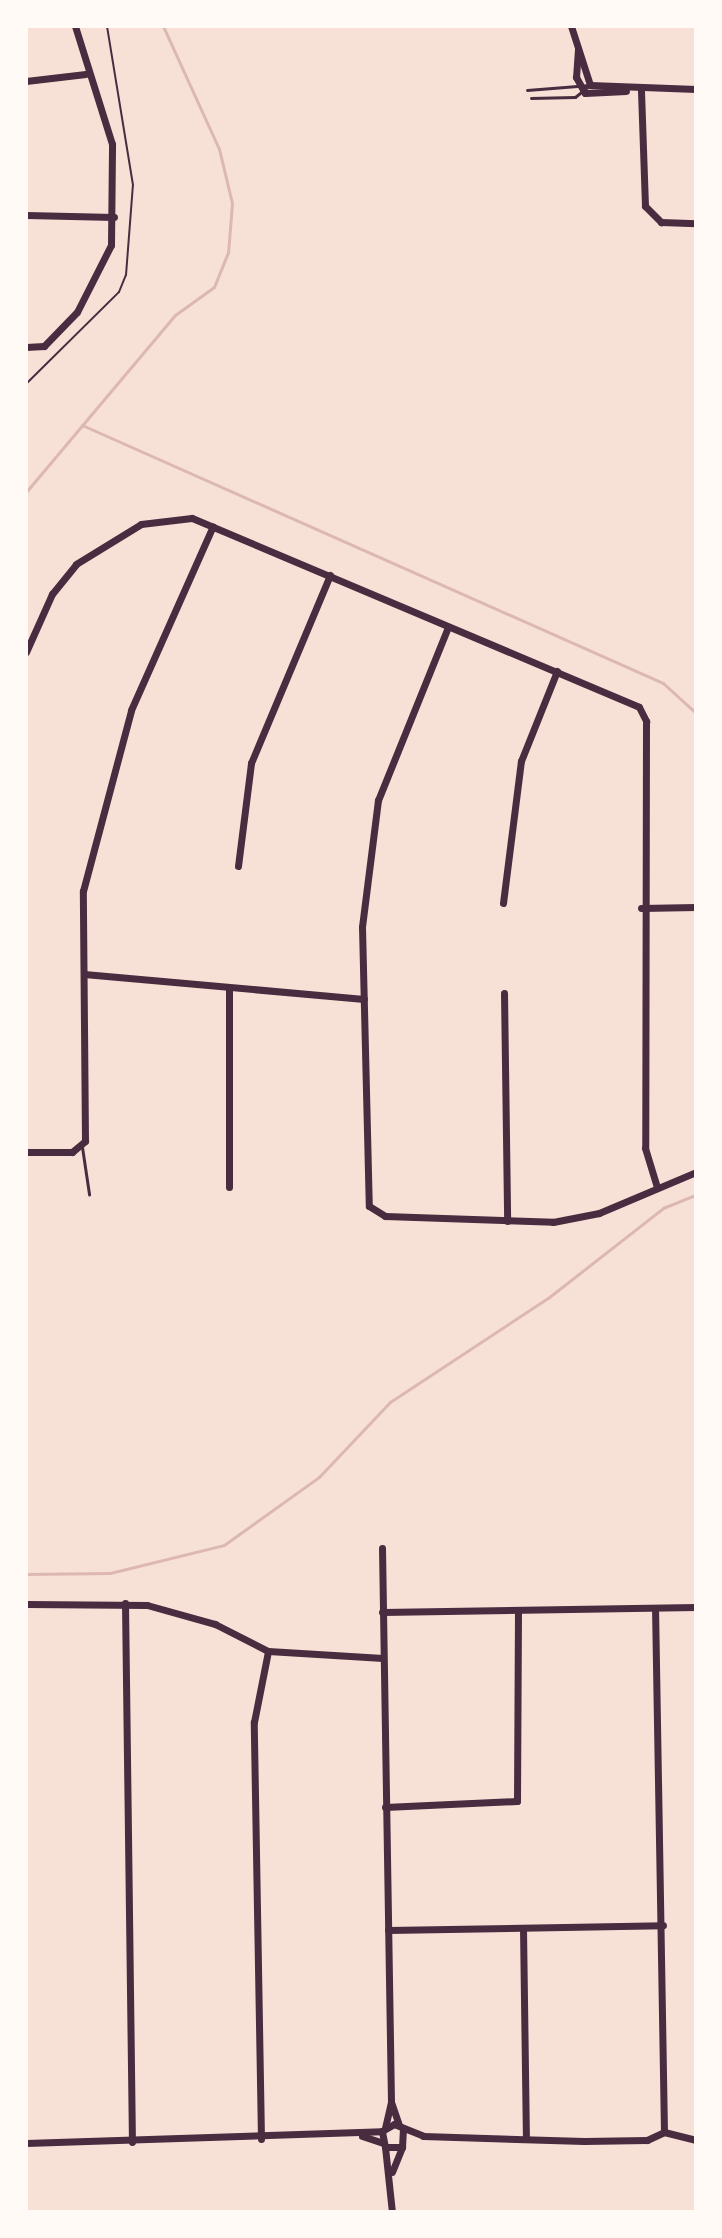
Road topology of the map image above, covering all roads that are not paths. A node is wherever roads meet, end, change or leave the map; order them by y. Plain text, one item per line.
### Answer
1 (75, 26) edge
2 (571, 26) edge
3 (86, 74) junction
4 (26, 81) edge
5 (585, 89) junction
6 (696, 89) edge
7 (527, 90) dead end
8 (641, 91) junction
9 (531, 98) dead end
10 (26, 215) edge
11 (114, 217) junction
12 (696, 223) edge
13 (26, 347) edge
14 (213, 526) junction
15 (330, 575) junction
16 (448, 627) junction
17 (26, 652) edge
18 (557, 671) junction
19 (238, 866) dead end
20 (503, 903) dead end
21 (696, 907) edge
22 (641, 908) junction
23 (84, 974) junction
24 (229, 988) junction
25 (504, 993) dead end
26 (364, 999) junction
27 (82, 1147) junction
28 (26, 1152) edge
29 (696, 1172) edge
30 (656, 1185) junction
31 (229, 1187) dead end
32 (89, 1194) dead end
33 (507, 1221) junction
34 (382, 1548) dead end
35 (125, 1603) junction
36 (26, 1604) edge
37 (696, 1607) edge
38 (655, 1608) junction
39 (518, 1610) junction
40 (382, 1612) junction
41 (268, 1651) junction
42 (383, 1658) junction
43 (385, 1807) junction
44 (663, 1925) junction
45 (523, 1928) junction
46 (388, 1930) junction
47 (391, 2102) junction
48 (401, 2127) junction
49 (384, 2129) junction
50 (664, 2132) junction
51 (362, 2136) junction
52 (423, 2136) junction
53 (526, 2137) junction
54 (261, 2139) junction
55 (696, 2140) edge
56 (132, 2142) junction
57 (26, 2143) edge
58 (384, 2145) junction
59 (403, 2145) junction
60 (392, 2174) junction
61 (392, 2212) edge

1 - 3 street
2 - 5 street
3 - 4 street
3 - 11 street
5 - 7 lane
5 - 8 street
5 - 9 lane
6 - 8 street
8 - 12 street
10 - 11 street
11 - 13 street
14 - 15 street
14 - 17 street
14 - 23 street
15 - 16 street
15 - 19 street
16 - 18 street
16 - 26 street
18 - 20 street
18 - 22 street
21 - 22 street
22 - 30 street
23 - 24 street
23 - 27 street
24 - 26 street
24 - 31 street
25 - 33 street
26 - 33 street
27 - 28 street
27 - 32 lane
29 - 30 street
30 - 33 street
34 - 40 street
35 - 36 street
35 - 41 street
35 - 56 street
37 - 38 street
38 - 39 street
38 - 44 street
39 - 40 street
39 - 43 street
40 - 42 street
41 - 42 street
41 - 54 street
42 - 43 street
43 - 46 street
44 - 45 street
44 - 50 street
45 - 46 street
45 - 53 street
46 - 47 street
47 - 48 street
47 - 49 street
48 - 49 street
48 - 52 street
48 - 59 street
49 - 51 street
49 - 58 street
50 - 53 street
50 - 55 street
51 - 54 street
51 - 58 street
52 - 53 street
52 - 59 street
54 - 56 street
56 - 57 street
58 - 59 street
58 - 60 street
59 - 60 street
60 - 61 street

